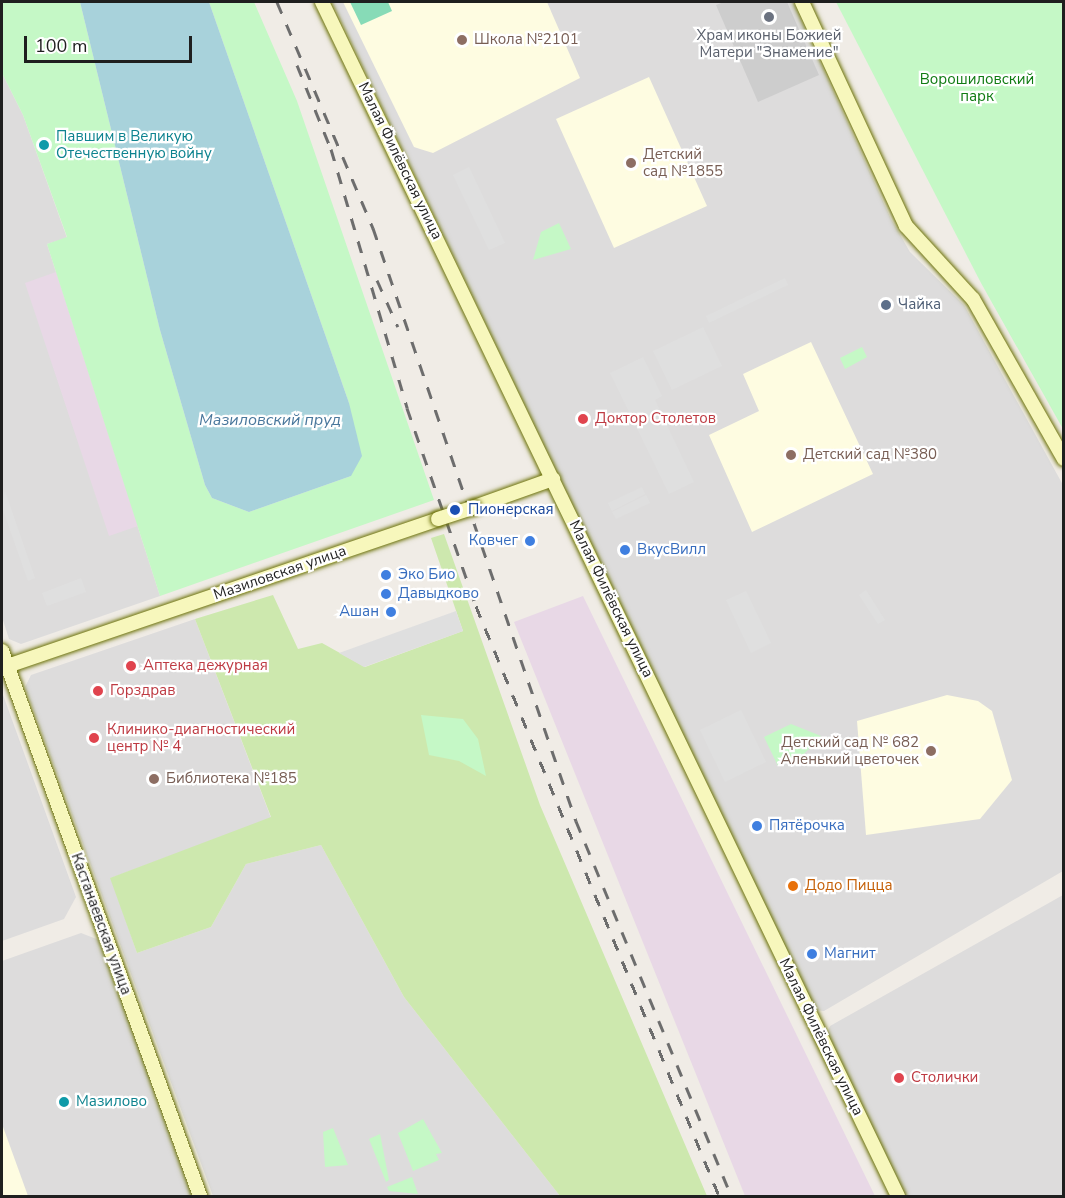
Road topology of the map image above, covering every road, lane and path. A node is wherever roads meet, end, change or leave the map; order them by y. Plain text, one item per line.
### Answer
1 (322, 2) edge
2 (802, 2) edge
3 (1064, 459) edge
4 (553, 479) junction
5 (2, 651) edge
6 (7, 666) junction
7 (200, 1197) edge
8 (898, 1197) edge

1 - 4 street, Малая Филёвская улица
2 - 3 street
4 - 6 street, Мазиловская улица, bridge
4 - 8 street, Малая Филёвская улица
5 - 6 street, Кастанаевская улица
6 - 7 street, Кастанаевская улица

